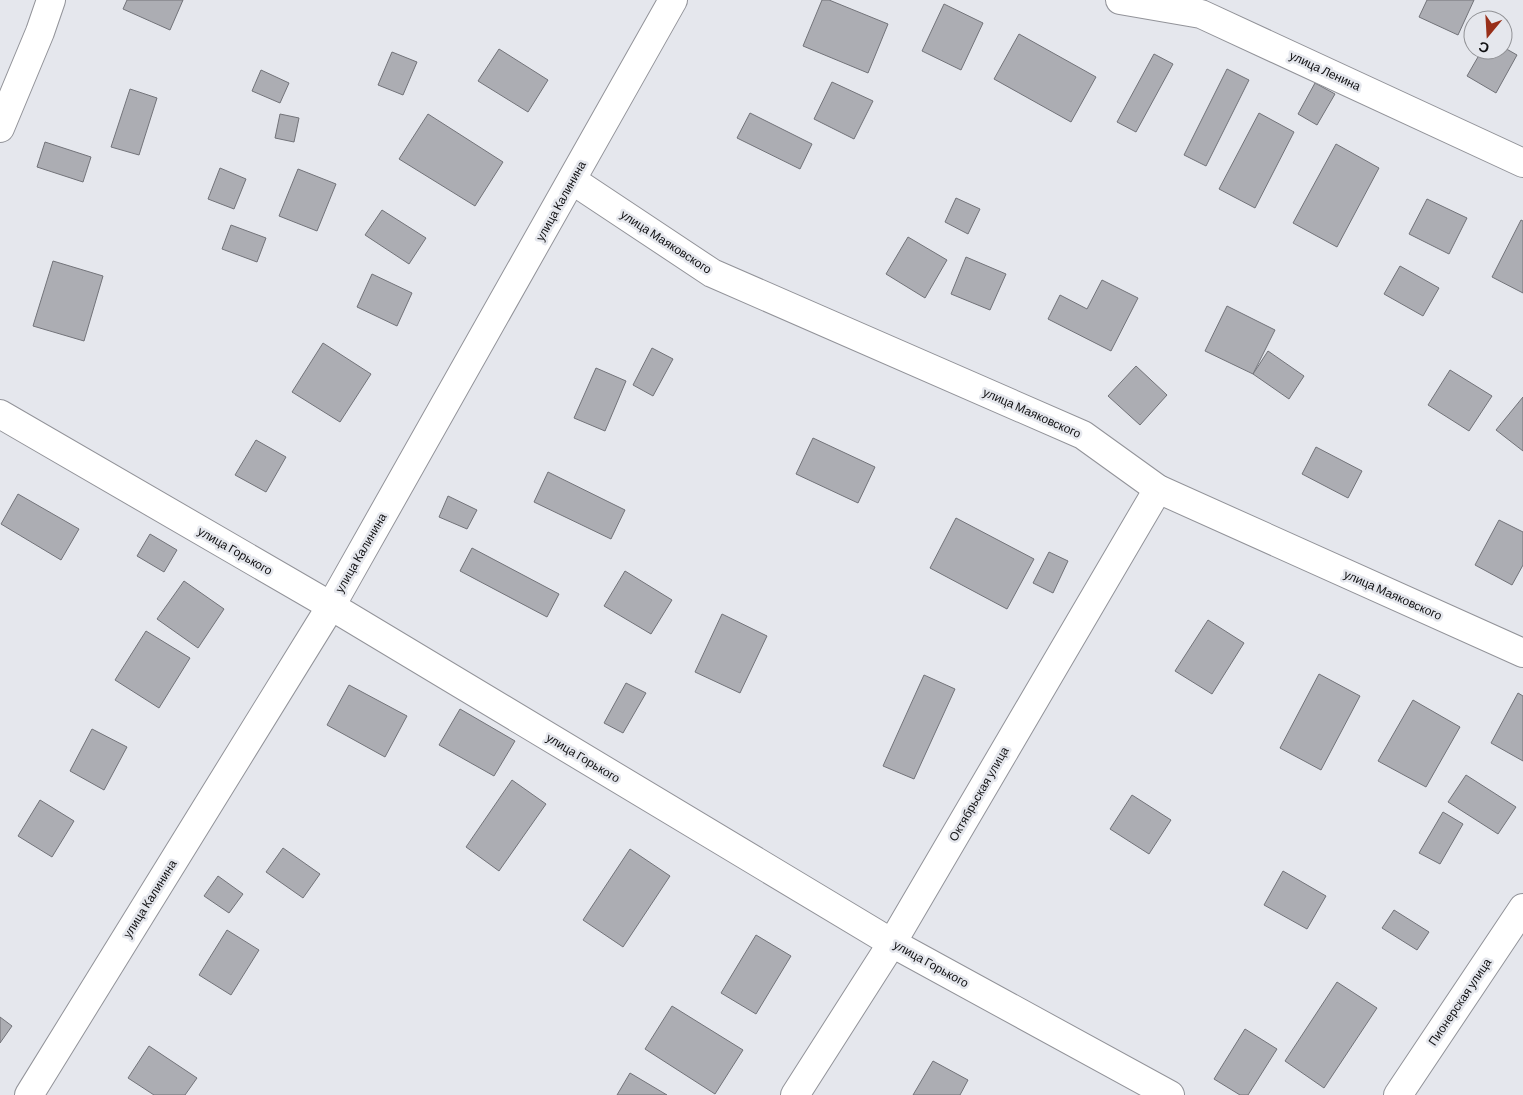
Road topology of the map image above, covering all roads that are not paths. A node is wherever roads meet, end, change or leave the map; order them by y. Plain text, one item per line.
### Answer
1 (51, 0) edge
2 (673, 0) edge
3 (1120, 0) edge
4 (0, 128) edge
5 (1523, 163) edge
6 (572, 180) junction
7 (0, 414) edge
8 (1158, 489) junction
9 (331, 606) junction
10 (1523, 653) edge
11 (1523, 908) edge
12 (892, 942) junction
13 (29, 1095) edge
14 (795, 1095) edge
15 (1170, 1095) edge
16 (1398, 1095) edge

1 - 4 street
2 - 6 street, улица Калинина
3 - 5 street, улица Ленина
6 - 8 street, улица Маяковского
6 - 9 street, улица Калинина
7 - 9 street, улица Горького
8 - 10 street, улица Маяковского
8 - 12 street, Октябрьская улица
9 - 12 street, улица Горького
9 - 13 street, улица Калинина
11 - 16 street, Пионерская улица
12 - 14 street, Октябрьская улица
12 - 15 street, улица Горького

